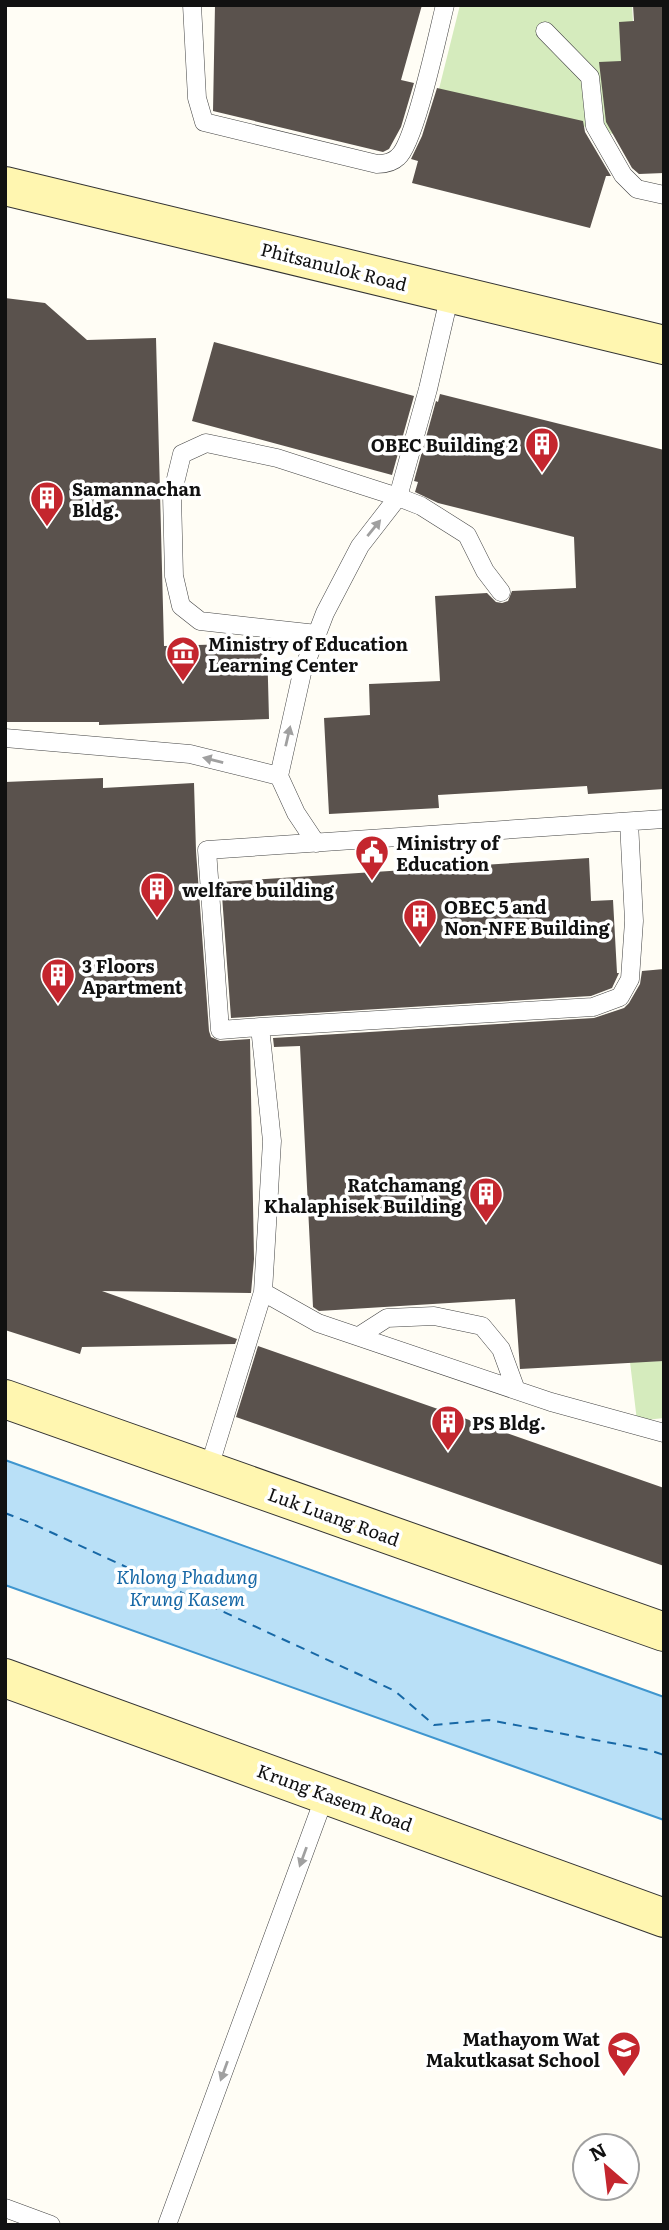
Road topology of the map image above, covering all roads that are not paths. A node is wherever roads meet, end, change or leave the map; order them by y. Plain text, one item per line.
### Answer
1 (192, 5) edge
2 (445, 5) edge
3 (545, 31) dead end
4 (5, 187) edge
5 (664, 195) edge
6 (450, 294) junction
7 (664, 345) edge
8 (398, 497) junction
9 (501, 592) dead end
10 (317, 634) junction
11 (5, 738) edge
12 (279, 776) junction
13 (664, 819) edge
14 (629, 822) junction
15 (316, 843) junction
16 (260, 1027) junction
17 (263, 1292) junction
18 (359, 1336) junction
19 (516, 1390) junction
20 (5, 1399) edge
21 (664, 1433) edge
22 (208, 1471) junction
23 (664, 1632) edge
24 (5, 1678) edge
25 (326, 1793) junction
26 (664, 1918) edge
27 (5, 2208) edge
28 (51, 2225) edge
29 (167, 2225) edge

1 - 2 lane
3 - 5 lane
4 - 6 main road, Phitsanulok Road
6 - 7 main road, Phitsanulok Road
6 - 8 lane
8 - 9 lane
10 -> 8 lane
8 - 10 lane
12 -> 10 lane
12 -> 11 lane
12 - 15 lane
13 - 14 lane
14 - 15 lane
14 - 16 lane
15 - 16 lane
16 - 17 lane
17 - 18 lane
17 - 22 lane
18 - 19 lane
18 - 19 lane
19 - 21 lane
20 - 22 main road, Luk Luang Road
22 - 23 main road, Luk Luang Road
24 - 25 main road, Krung Kasem Road
25 - 26 main road, Krung Kasem Road
25 -> 29 lane
27 - 28 lane

